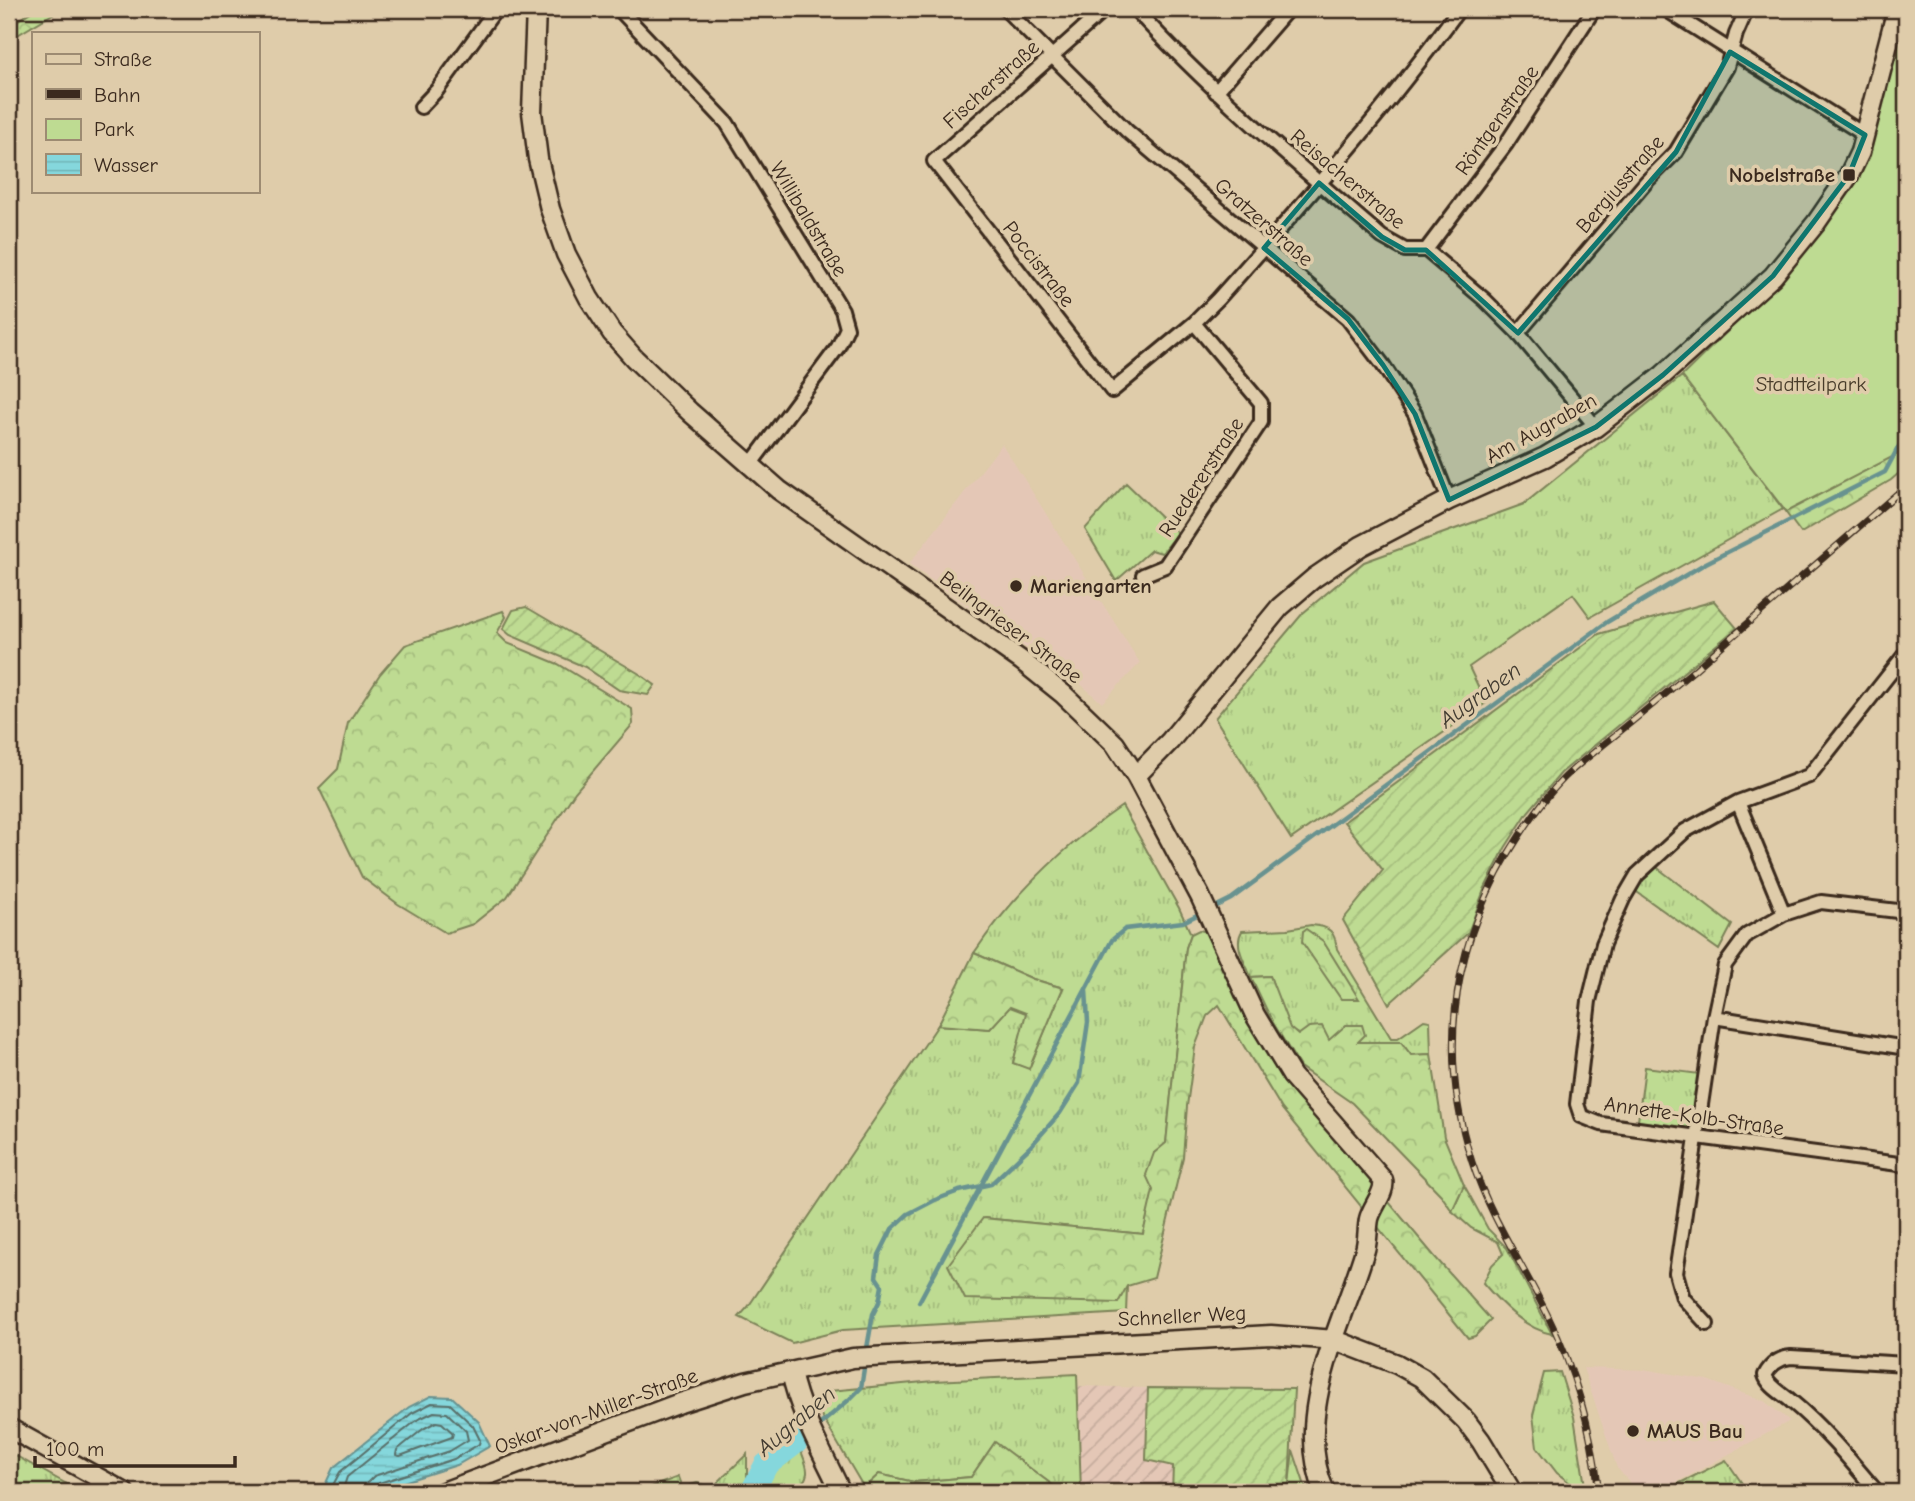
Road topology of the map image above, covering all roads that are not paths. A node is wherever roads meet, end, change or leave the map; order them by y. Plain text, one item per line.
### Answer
1 (496, 9) edge
2 (536, 9) edge
3 (619, 9) edge
4 (1005, 9) edge
5 (1105, 9) edge
6 (1135, 9) edge
7 (1288, 9) edge
8 (1459, 9) edge
9 (1594, 9) edge
10 (1665, 9) edge
11 (1747, 9) edge
12 (1897, 9) edge
13 (1731, 52) junction
14 (1051, 56) junction
15 (1216, 92) junction
16 (421, 107) dead end
17 (1865, 135) junction
18 (934, 161) joint
19 (1320, 183) junction
20 (1264, 248) junction
21 (1426, 250) junction
22 (1194, 323) junction
23 (1518, 333) junction
24 (1596, 427) junction
25 (750, 465) junction
26 (1449, 500) junction
27 (1143, 575) dead end
28 (1906, 653) edge
29 (1136, 776) junction
30 (1738, 802) junction
31 (1906, 912) edge
32 (1784, 914) junction
33 (1714, 1017) junction
34 (1906, 1048) edge
35 (1695, 1137) junction
36 (1906, 1166) edge
37 (1707, 1324) dead end
38 (1335, 1340) junction
39 (1906, 1364) edge
40 (791, 1372) junction
41 (9, 1428) edge
42 (124, 1492) edge
43 (443, 1492) edge
44 (841, 1492) edge
45 (1325, 1492) edge
46 (1512, 1492) edge
47 (1877, 1492) edge

1 - 16 street
2 - 25 main road, Beilngrieser Straße
3 - 25 street, Willibaldstraße
4 - 14 street, Gratzerstraße
5 - 14 street, Fischerstraße
6 - 15 street, Reisacherstraße
7 - 15 street
8 - 19 street
9 - 21 street, Röntgenstraße
10 - 13 street
11 - 13 street, Bergiusstraße
12 - 17 main road, Am Augraben
13 - 17 street
13 - 23 street, Bergiusstraße
14 - 18 street, Fischerstraße
14 - 20 street, Gratzerstraße
15 - 19 street, Reisacherstraße
17 - 24 main road, Am Augraben
18 - 22 street, Poccistraße
19 - 20 street
19 - 21 street, Reisacherstraße
20 - 22 street
20 - 26 street, Gratzerstraße
21 - 23 street, Reisacherstraße
22 - 27 street, Ruedererstraße
23 - 24 street, Reisacherstraße
24 - 26 main road, Am Augraben
25 - 29 main road, Beilngrieser Straße
26 - 29 main road, Am Augraben
28 - 30 street, Annette-Kolb-Straße
29 - 38 main road, Beilngrieser Straße
30 - 32 street
30 - 35 street, Annette-Kolb-Straße
31 - 32 street
32 - 33 street
33 - 34 street
33 - 35 street
35 - 36 street, Annette-Kolb-Straße
35 - 37 street
38 - 40 main road, Schneller Weg
38 - 45 main road
38 - 46 main road, Schneller Weg
39 - 47 street
40 - 43 main road, Oskar-von-Miller-Straße
40 - 44 main road
41 - 42 main road

